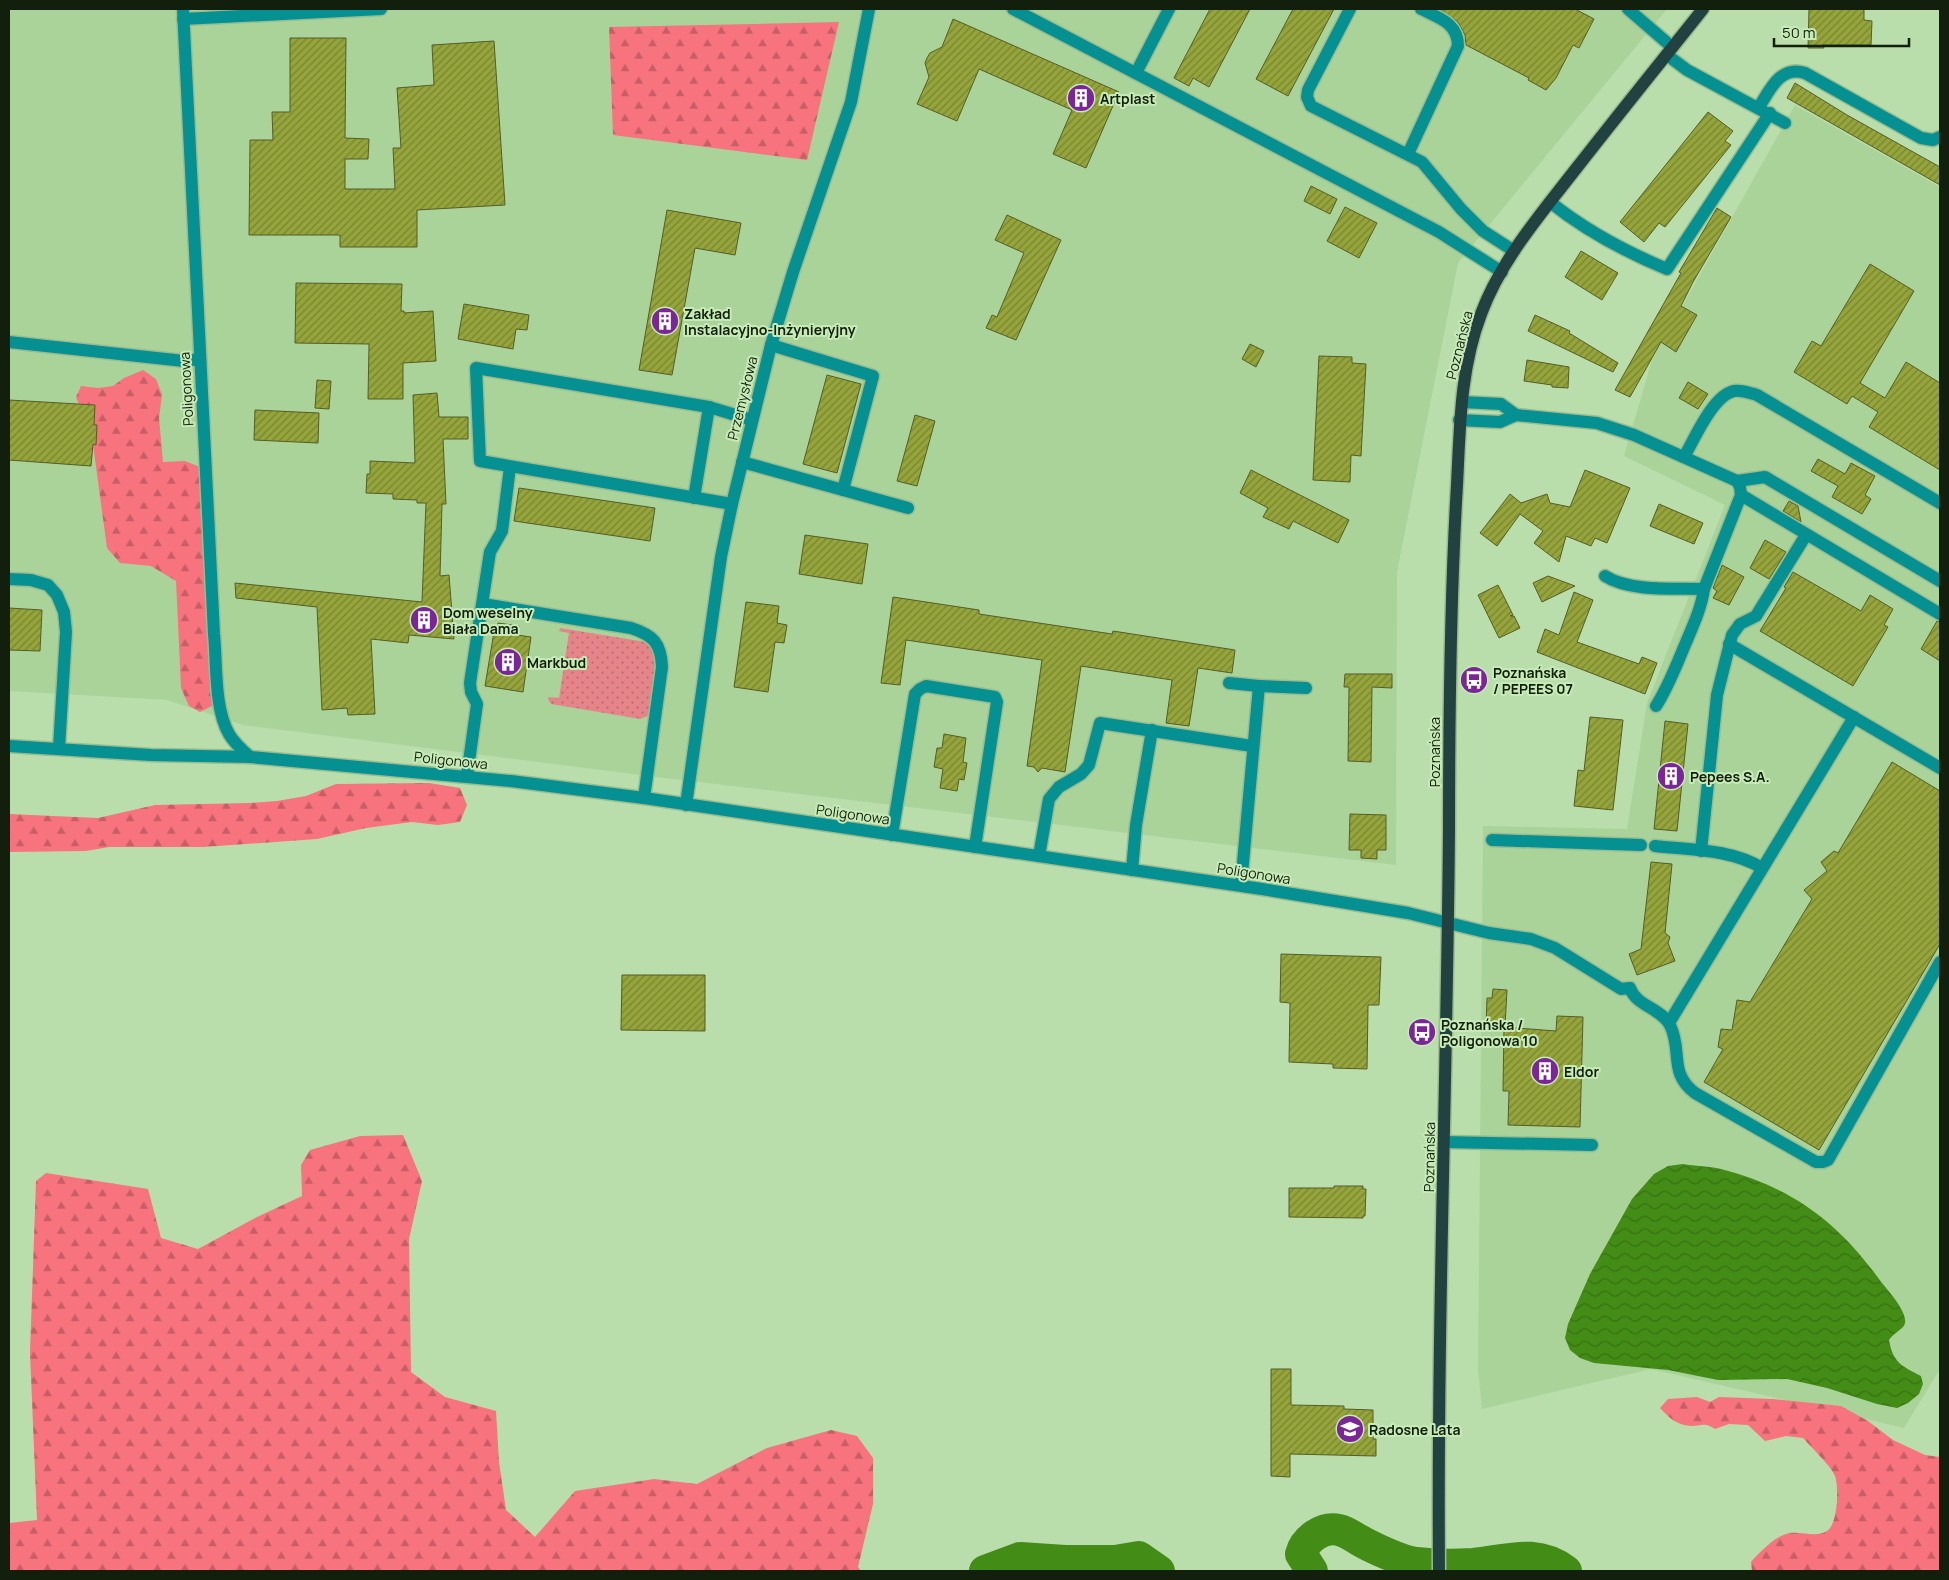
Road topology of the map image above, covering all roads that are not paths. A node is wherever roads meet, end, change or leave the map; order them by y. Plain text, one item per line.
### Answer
1 (381, 9) edge
2 (867, 9) edge
3 (1169, 9) edge
4 (1350, 9) edge
5 (1421, 9) edge
6 (1628, 9) edge
7 (1703, 9) edge
8 (1020, 10) edge
9 (183, 14) edge
10 (1670, 51) junction
11 (1136, 73) junction
12 (1764, 110) junction
13 (1786, 123) dead end
14 (1940, 136) edge
15 (1408, 154) junction
16 (1550, 202) junction
17 (1514, 251) junction
18 (1502, 272) junction
19 (9, 342) edge
20 (771, 345) junction
21 (200, 360) junction
22 (1462, 402) junction
23 (708, 407) junction
24 (1516, 415) junction
25 (752, 420) junction
26 (1459, 420) junction
27 (1684, 457) junction
28 (742, 462) junction
29 (510, 467) junction
30 (1737, 481) junction
31 (843, 490) junction
32 (1741, 495) junction
33 (694, 498) junction
34 (1940, 503) edge
35 (732, 504) junction
36 (908, 508) dead end
37 (1806, 535) junction
38 (1605, 576) dead end
39 (9, 579) edge
40 (1940, 581) edge
41 (1704, 589) junction
42 (483, 604) junction
43 (1940, 614) edge
44 (1729, 644) junction
45 (1229, 683) dead end
46 (1259, 686) junction
47 (1306, 688) dead end
48 (1656, 706) dead end
49 (1854, 717) junction
50 (1152, 730) junction
51 (9, 746) edge
52 (1252, 746) junction
53 (59, 748) junction
54 (250, 757) junction
55 (1940, 768) edge
56 (467, 776) junction
57 (644, 798) junction
58 (686, 805) junction
59 (892, 835) junction
60 (1492, 840) dead end
61 (1641, 845) dead end
62 (1655, 846) dead end
63 (974, 847) junction
64 (1701, 851) junction
65 (1039, 856) junction
66 (1762, 868) junction
67 (1132, 870) junction
68 (1241, 885) junction
69 (1448, 923) junction
70 (1940, 962) edge
71 (1669, 1023) junction
72 (1444, 1142) junction
73 (1592, 1146) dead end
74 (1439, 1571) edge

1 - 9 street
2 - 20 street, Przemysłowa
3 - 11 street
4 - 15 street
5 - 15 street
6 - 10 street
7 - 10 main road, Poznańska
8 - 11 street
9 - 21 street, Poligonowa
10 - 12 street
10 - 16 main road, Poznańska
11 - 18 street
12 - 13 street
12 - 14 street
12 - 16 street
15 - 17 street
16 - 17 main road, Poznańska
17 - 18 main road, Poznańska
18 - 22 main road, Poznańska
19 - 21 street
20 - 25 street, Przemysłowa
20 - 31 street
21 - 54 street, Poligonowa
22 - 24 street
22 - 26 main road, Poznańska
23 - 25 street
23 - 29 street
23 - 33 street
24 - 26 street
24 - 27 street
25 - 28 street, Przemysłowa
26 - 69 main road, Poznańska
27 - 30 street
27 - 34 street
28 - 31 street
28 - 35 street, Przemysłowa
29 - 33 street
29 - 42 street
30 - 32 street
30 - 40 street
31 - 36 street
32 - 37 street
32 - 41 street
33 - 35 street
35 - 58 street, Przemysłowa
37 - 43 street
37 - 44 street
38 - 41 street
39 - 53 street
41 - 48 street
42 - 56 street
42 - 57 street
44 - 49 street
44 - 64 street
45 - 46 street
46 - 47 street
46 - 52 street
49 - 55 street
49 - 66 street
50 - 52 street
50 - 65 street
50 - 67 street
51 - 53 street, Poligonowa
52 - 68 street
53 - 54 street, Poligonowa
54 - 56 street, Poligonowa
56 - 57 street, Poligonowa
57 - 58 street, Poligonowa
58 - 59 street, Poligonowa
59 - 63 street, Poligonowa
59 - 63 street
60 - 61 street
62 - 64 street
63 - 65 street, Poligonowa
64 - 66 street
65 - 67 street, Poligonowa
66 - 71 street
67 - 68 street, Poligonowa
68 - 69 street, Poligonowa
69 - 71 street, Poligonowa
69 - 72 main road, Poznańska
70 - 71 street
72 - 73 street
72 - 74 main road, Poznańska

